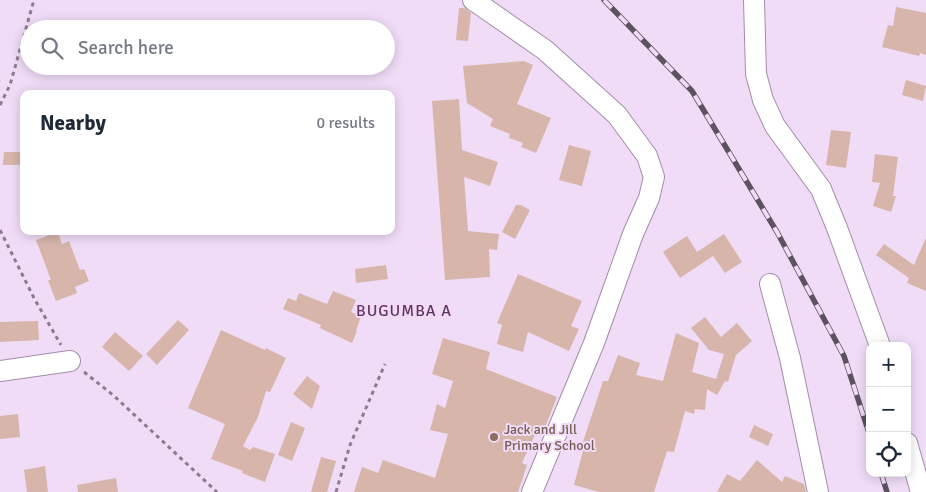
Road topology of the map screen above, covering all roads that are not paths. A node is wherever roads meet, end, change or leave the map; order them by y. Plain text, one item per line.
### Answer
1 (473, 0) edge
2 (754, 0) edge
3 (770, 284) dead end
4 (879, 342) edge
5 (70, 361) road end
6 (0, 371) edge
7 (911, 457) edge
8 (532, 492) edge
9 (818, 492) edge
10 (921, 492) edge

1 - 8 street
2 - 4 street
3 - 9 street
5 - 6 street
7 - 10 street

